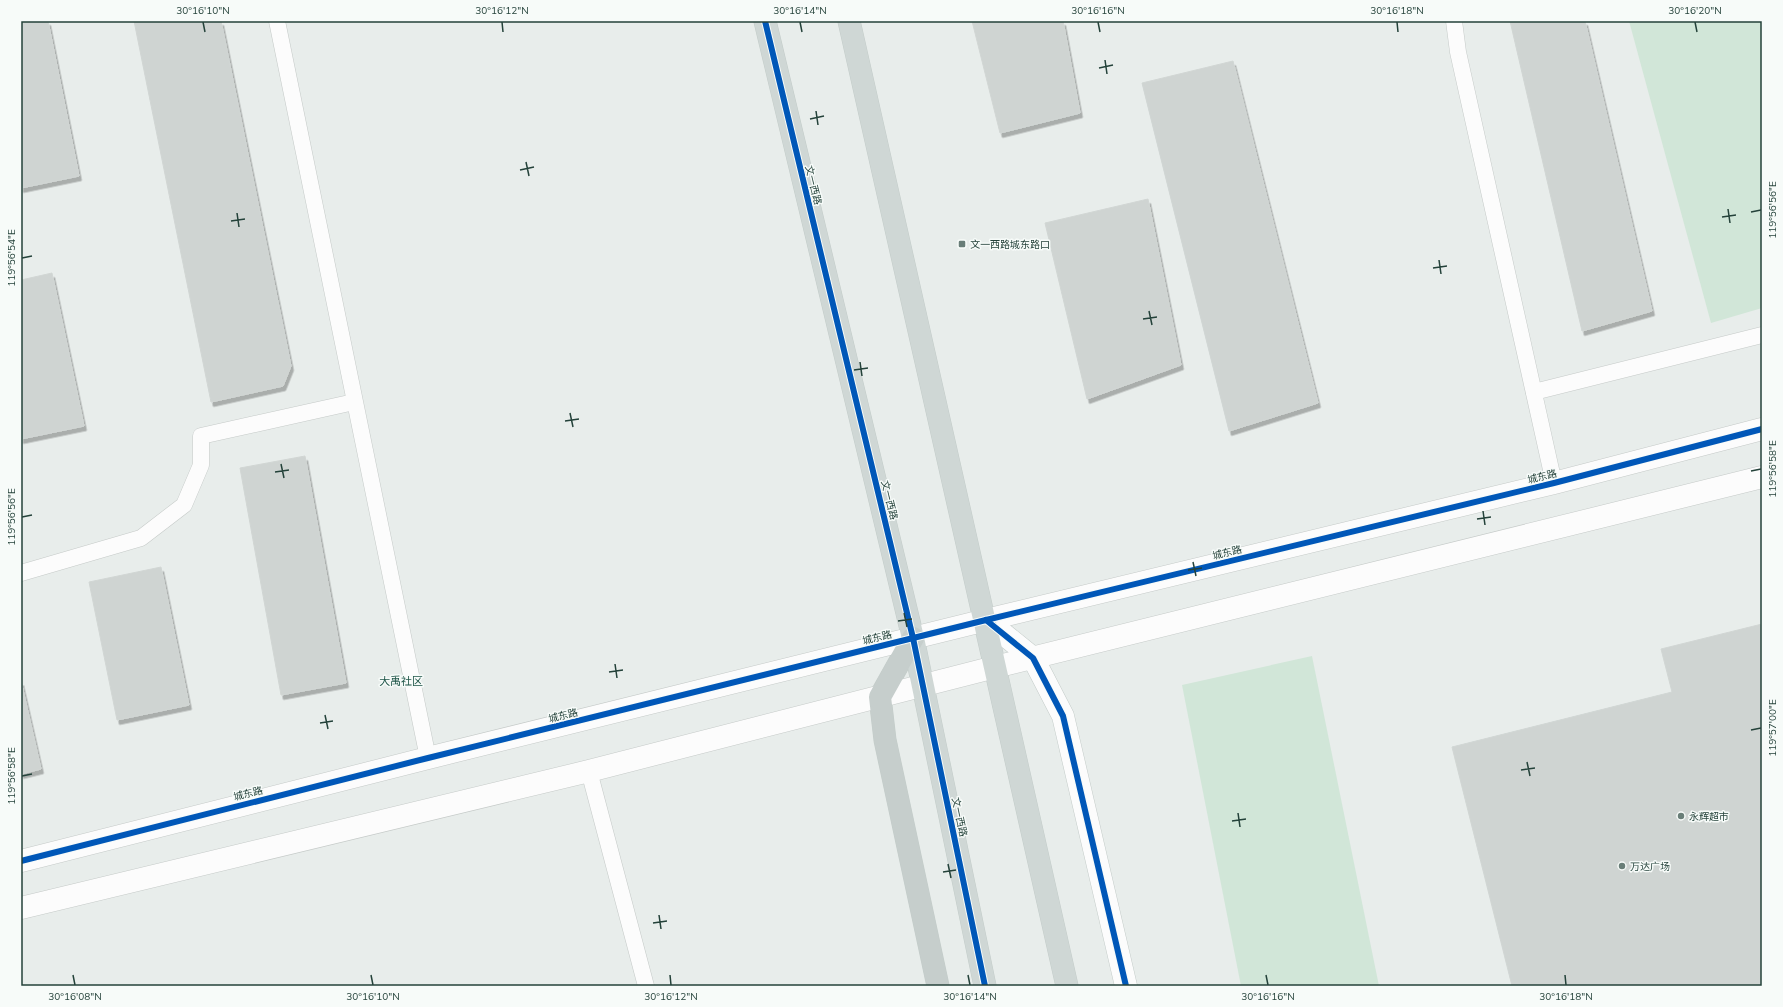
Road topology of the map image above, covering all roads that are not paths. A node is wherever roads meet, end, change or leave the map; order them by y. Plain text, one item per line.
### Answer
1 (277, 21) edge
2 (765, 21) edge
3 (849, 21) edge
4 (1454, 21) edge
5 (1762, 335) edge
6 (1534, 392) junction
7 (354, 402) junction
8 (1762, 429) edge
9 (1762, 477) edge
10 (1554, 484) junction
11 (21, 573) edge
12 (986, 620) junction
13 (913, 638) junction
14 (1033, 658) junction
15 (995, 667) junction
16 (923, 686) junction
17 (880, 697) junction
18 (428, 758) junction
19 (590, 771) junction
20 (21, 861) edge
21 (21, 908) edge
22 (646, 986) edge
23 (938, 986) edge
24 (985, 986) edge
25 (1067, 986) edge
26 (1126, 986) edge

1 - 7 lane
2 - 13 main road, 文一西路
3 - 12 main road
4 - 6 lane
5 - 6 lane
6 - 10 lane
7 - 11 lane
7 - 18 lane
8 - 10 street, 城东路
9 - 14 street
10 - 12 street, 城东路
12 - 13 street, 城东路
12 - 14 street
12 - 15 main road
13 - 16 main road, 文一西路
13 - 17 highway
13 - 18 street, 城东路
14 - 15 street
14 - 26 street
15 - 16 street
15 - 25 main road
16 - 17 street
16 - 24 main road, 文一西路
17 - 19 street
17 - 23 highway
18 - 20 street, 城东路
19 - 21 street
19 - 22 lane

